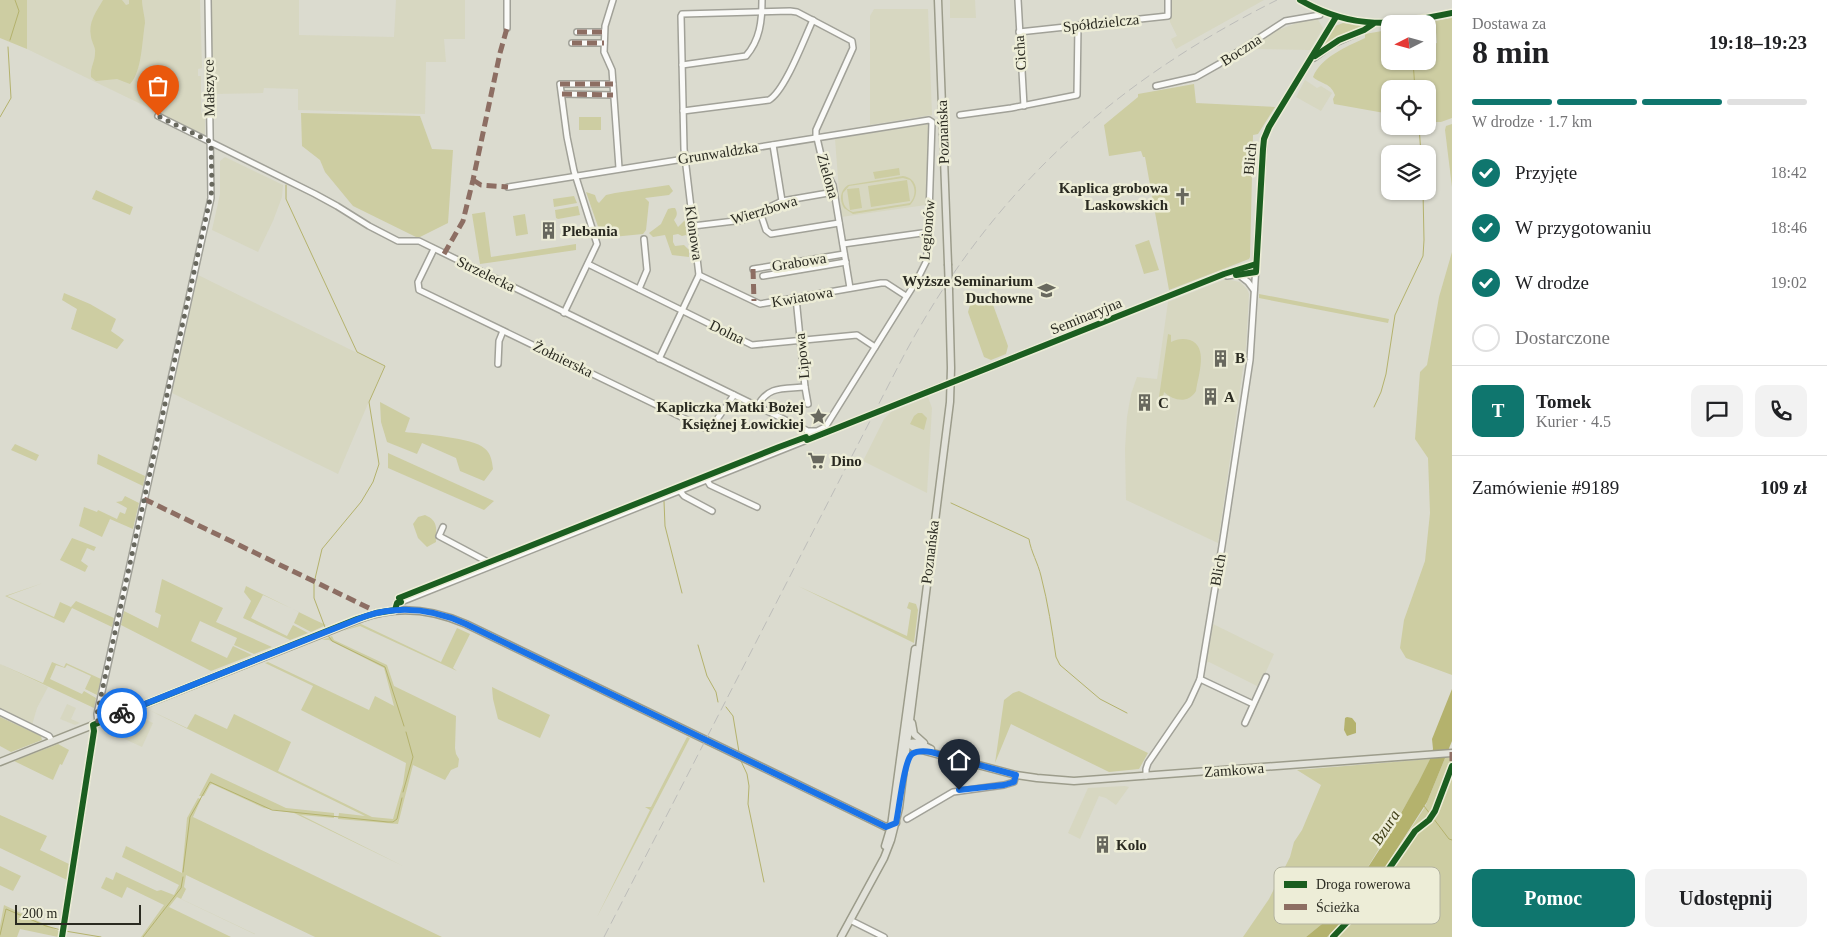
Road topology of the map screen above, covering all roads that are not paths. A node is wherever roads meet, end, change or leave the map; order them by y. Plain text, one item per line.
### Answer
1 (208, 0) edge
2 (507, 0) edge
3 (612, 0) edge
4 (762, 0) edge
5 (938, 0) edge
6 (1018, 0) edge
7 (1168, 0) edge
8 (1300, 0) edge
9 (762, 11) junction
10 (1322, 11) junction
11 (1452, 13) edge
12 (1336, 17) junction
13 (813, 20) junction
14 (1372, 24) junction
15 (1078, 26) junction
16 (507, 28) dead end
17 (577, 32) dead end
18 (604, 32) junction
19 (1019, 32) junction
20 (572, 43) dead end
21 (604, 43) junction
22 (1318, 51) junction
23 (682, 65) junction
24 (613, 84) junction
25 (1156, 86) dead end
26 (562, 94) junction
27 (614, 95) junction
28 (1024, 106) junction
29 (683, 111) junction
30 (960, 114) dead end
31 (158, 116) dead end
32 (929, 120) joint
33 (817, 138) junction
34 (211, 142) junction
35 (773, 145) junction
36 (685, 158) junction
37 (619, 168) junction
38 (576, 175) junction
39 (508, 187) dead end
40 (834, 192) junction
41 (782, 201) junction
42 (760, 212) junction
43 (839, 223) junction
44 (693, 226) junction
45 (929, 232) junction
46 (644, 239) dead end
47 (843, 244) junction
48 (434, 250) junction
49 (844, 254) junction
50 (846, 262) junction
51 (588, 264) junction
52 (1256, 264) junction
53 (753, 270) dead end
54 (1256, 272) junction
55 (1239, 275) junction
56 (699, 276) junction
57 (762, 276) dead end
58 (1221, 276) junction
59 (850, 288) junction
60 (639, 290) junction
61 (1255, 294) junction
62 (906, 296) junction
63 (796, 298) junction
64 (682, 310) junction
65 (564, 312) junction
66 (503, 331) junction
67 (800, 341) junction
68 (876, 346) junction
69 (659, 359) junction
70 (498, 364) dead end
71 (960, 379) dead end
72 (942, 386) dead end
73 (805, 387) junction
74 (734, 395) junction
75 (808, 404) dead end
76 (758, 407) junction
77 (826, 430) junction
78 (807, 431) junction
79 (812, 438) junction
80 (707, 480) junction
81 (680, 491) junction
82 (757, 506) dead end
83 (712, 511) dead end
84 (442, 528) dead end
85 (489, 566) junction
86 (395, 610) junction
87 (921, 624) junction
88 (1266, 677) dead end
89 (1200, 679) junction
90 (1253, 704) junction
91 (0, 712) edge
92 (911, 719) junction
93 (1245, 723) dead end
94 (96, 724) junction
95 (904, 724) junction
96 (52, 741) junction
97 (908, 743) junction
98 (901, 750) junction
99 (932, 751) junction
100 (1452, 754) edge
101 (0, 762) edge
102 (904, 770) junction
103 (1016, 775) junction
104 (1146, 776) junction
105 (892, 814) junction
106 (868, 818) junction
107 (907, 819) dead end
108 (878, 820) junction
109 (890, 830) junction
110 (850, 920) junction
111 (63, 932) edge
112 (841, 937) edge
113 (884, 937) edge

1 - 34 street, Małszyce
2 - 16 street
3 - 18 street
4 - 9 street
5 - 87 main road, Poznańska, bridge
6 - 19 street, Cicha
7 - 15 street, Spółdzielcza
8 - 10 street
9 - 13 street
9 - 23 street
9 - 23 street, Klonowa
10 - 12 street
10 - 25 street, Boczna
11 - 14 street
12 - 14 street
12 - 22 street, Blich
13 - 29 street
13 - 33 street
14 - 22 street, Blich
15 - 19 street, Spółdzielcza
15 - 28 street
17 - 18 street
18 - 21 street
19 - 28 street, Cicha
20 - 21 street
21 - 24 street
22 - 52 street, Blich
23 - 29 street, Klonowa
24 - 26 street
24 - 27 street
26 - 27 street
26 - 38 street
27 - 37 street
28 - 30 street
29 - 36 street, Klonowa
31 - 34 street, Strzelecka
32 - 33 street, Grunwaldzka
32 - 45 street, Legionów
33 - 35 street, Grunwaldzka
33 - 40 street, Zielona
34 - 48 street, Strzelecka
34 - 94 street, Małszyce
35 - 36 street, Grunwaldzka
35 - 41 street
36 - 37 street, Grunwaldzka
36 - 44 street, Klonowa
37 - 38 street, Grunwaldzka
38 - 39 street, Grunwaldzka
38 - 51 street
40 - 41 street, Wierzbowa
40 - 43 street, Zielona
41 - 42 street, Wierzbowa
42 - 43 street
42 - 44 street, Wierzbowa
43 - 47 street, Zielona
44 - 56 street, Klonowa
45 - 47 street
45 - 62 street, Legionów
46 - 60 street
47 - 49 street, Zielona
48 - 65 street, Strzelecka
48 - 66 street, Żołnierska
49 - 50 street, Zielona
49 - 53 street, Grabowa
50 - 57 street
50 - 59 street, Zielona
51 - 60 street, Dolna
51 - 65 street
52 - 54 street, Blich
52 - 58 street, Seminaryjna
54 - 55 street, Seminaryjna
54 - 61 street, Blich
55 - 58 street, Seminaryjna
55 - 61 street
56 - 63 street, Kwiatowa
56 - 64 street, Klonowa
58 - 71 street, Seminaryjna
59 - 62 street, Kwiatowa
59 - 63 street, Kwiatowa
60 - 64 street, Dolna
61 - 89 street, Blich
62 - 68 street, Legionów
63 - 67 street, Lipowa
64 - 67 street, Dolna
64 - 69 street, Klonowa
65 - 69 street, Strzelecka
66 - 70 street
66 - 74 street, Żołnierska
67 - 68 street, Dolna
67 - 73 street, Lipowa
68 - 77 street, Legionów
69 - 74 street, Strzelecka
72 - 77 street
73 - 75 street
73 - 76 street, Lipowa
74 - 76 street, Strzelecka
76 - 78 street, Strzelecka
77 - 78 street
77 - 79 street
78 - 79 street, Strzelecka
79 - 80 street
80 - 81 street
80 - 82 street
81 - 83 street
81 - 85 street
84 - 85 street
85 - 86 street
86 - 94 main road
86 - 106 main road
87 - 92 main road, Poznańska
87 - 95 main road, Poznańska
88 - 90 street
89 - 90 street
89 - 104 street, Blich
90 - 93 street
91 - 96 street
92 - 97 main road, Poznańska
92 - 99 main road, Zamkowa
94 - 96 main road
94 - 111 street, Małszyce
95 - 97 main road, Poznańska
95 - 98 main road, Poznańska
96 - 101 main road
97 - 98 main road
97 - 99 main road, Zamkowa
97 - 102 main road, Poznańska
98 - 105 main road, Poznańska
99 - 102 main road
99 - 103 main road, Zamkowa
100 - 104 main road, Zamkowa
102 - 109 main road, Poznańska
103 - 104 main road, Zamkowa
103 - 107 street
105 - 108 main road
105 - 109 main road, Poznańska
106 - 108 main road
106 - 109 main road
108 - 109 main road
109 - 110 main road, Poznańska
110 - 112 main road, Poznańska
110 - 113 street

